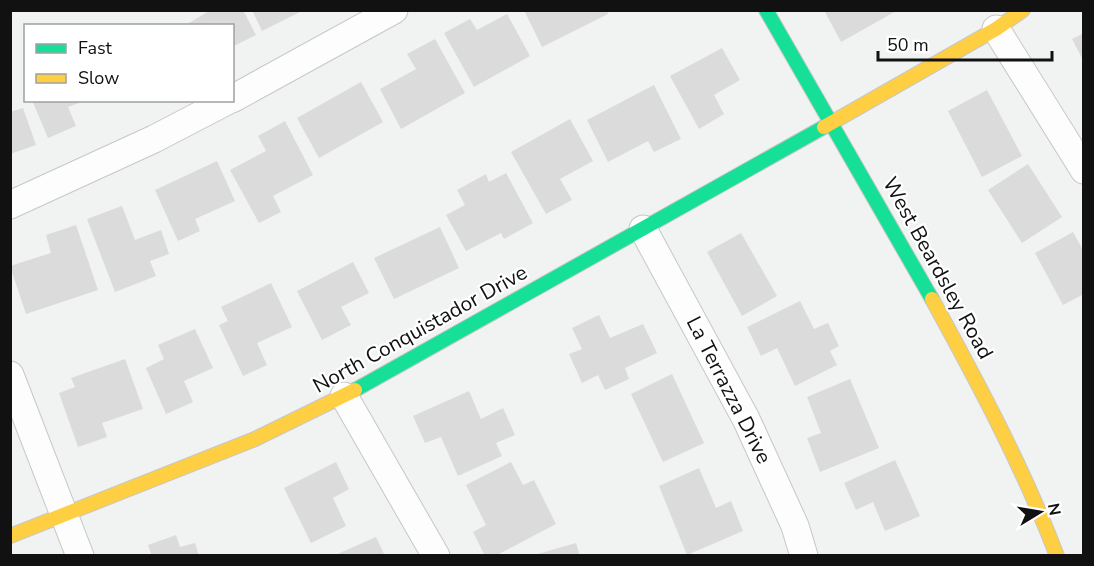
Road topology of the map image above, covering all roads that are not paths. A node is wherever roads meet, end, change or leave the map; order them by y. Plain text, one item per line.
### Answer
1 (394, 10) edge
2 (766, 10) edge
3 (1023, 10) edge
4 (996, 29) junction
5 (234, 98) edge
6 (227, 102) edge
7 (832, 122) junction
8 (1083, 170) edge
9 (10, 205) edge
10 (643, 229) junction
11 (10, 375) edge
12 (344, 396) junction
13 (63, 515) junction
14 (10, 536) edge
15 (80, 555) edge
16 (436, 555) edge
17 (804, 555) edge
18 (1057, 555) edge

1 - 5 street
2 - 7 street, West Beardsley Road
3 - 4 street, North Conquistador Drive
4 - 7 street, North Conquistador Drive
4 - 8 street
6 - 9 street
7 - 10 street, North Conquistador Drive
7 - 18 street, West Beardsley Road
10 - 12 street, North Conquistador Drive
10 - 17 street, La Terrazza Drive
11 - 13 street
12 - 13 street, North Conquistador Drive
12 - 16 street
13 - 14 street, North Conquistador Drive
13 - 15 street

